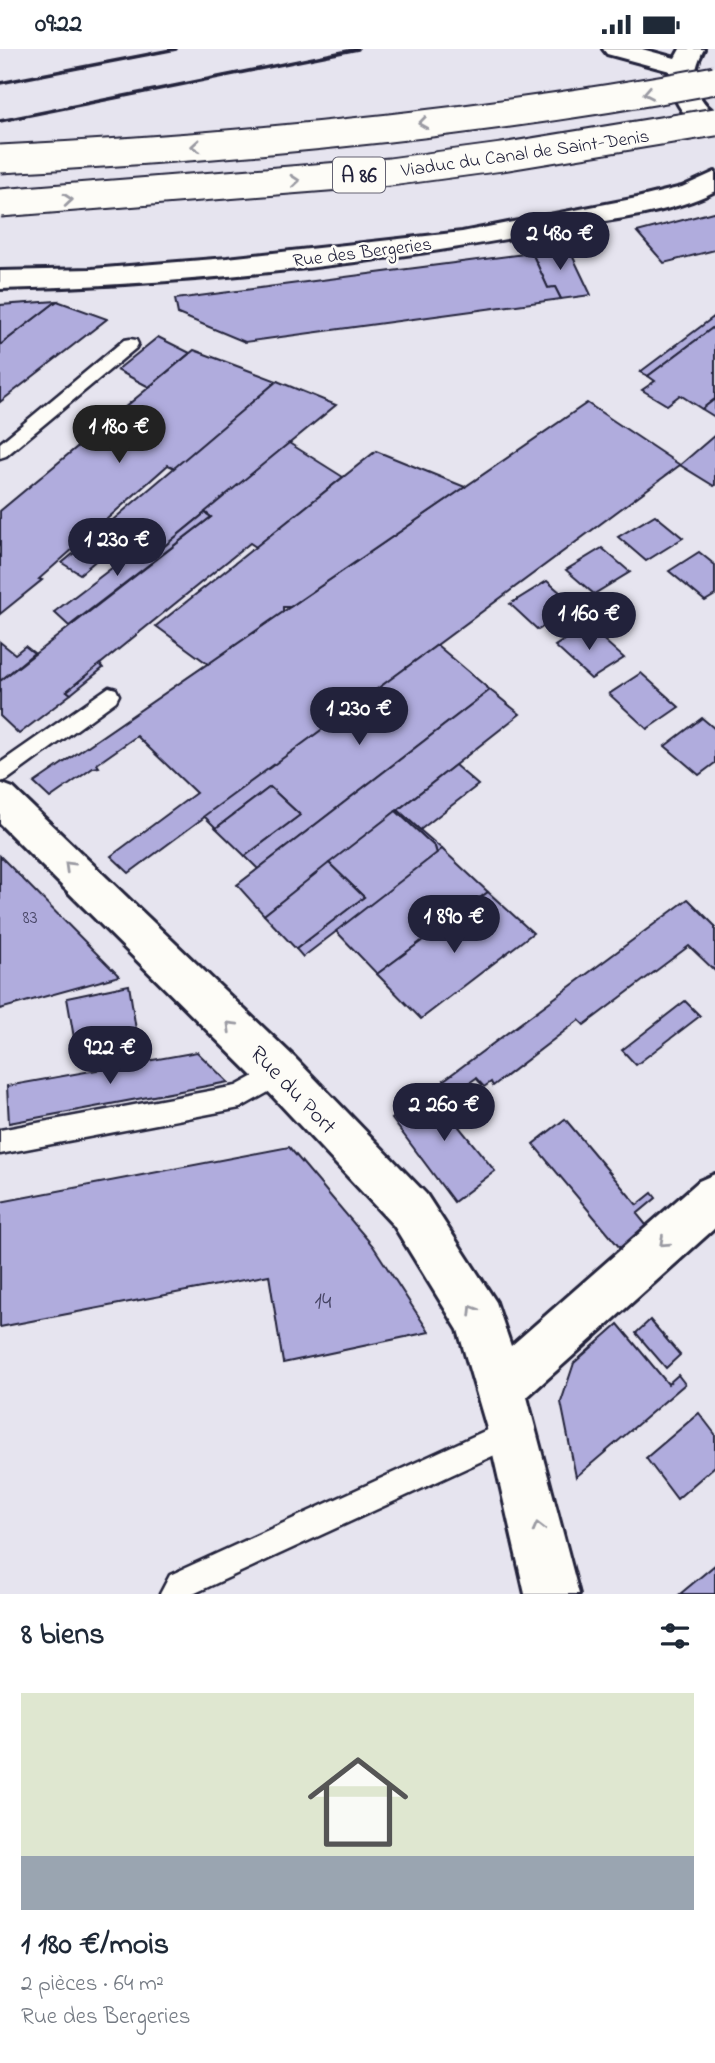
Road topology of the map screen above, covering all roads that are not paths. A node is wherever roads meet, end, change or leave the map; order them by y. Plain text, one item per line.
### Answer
1 (614, 49) edge
2 (686, 58) edge
3 (715, 80) edge
4 (715, 124) edge
5 (0, 159) edge
6 (715, 180) edge
7 (0, 203) edge
8 (1, 280) edge
9 (130, 344) dead end
10 (0, 452) edge
11 (109, 695) dead end
12 (0, 774) edge
13 (0, 799) edge
14 (280, 1073) junction
15 (0, 1142) edge
16 (715, 1197) edge
17 (501, 1387) junction
18 (513, 1432) junction
19 (174, 1594) edge
20 (552, 1594) edge

1 - 2 main road
2 - 4 main road
3 -> 5 main road, Viaduc du Canal de Saint-Denis / A 86, bridge
7 -> 4 main road, Viaduc du Canal de Saint-Denis / A 86, bridge
6 - 8 main road, Rue des Bergeries
9 - 10 lane
11 - 12 lane
14 -> 13 main road, Rue du Port
14 - 15 lane
17 -> 14 main road, Rue du Port
16 -> 17 main road
17 - 18 main road, Rue du Port
18 - 19 lane
20 -> 18 main road, Rue du Port

